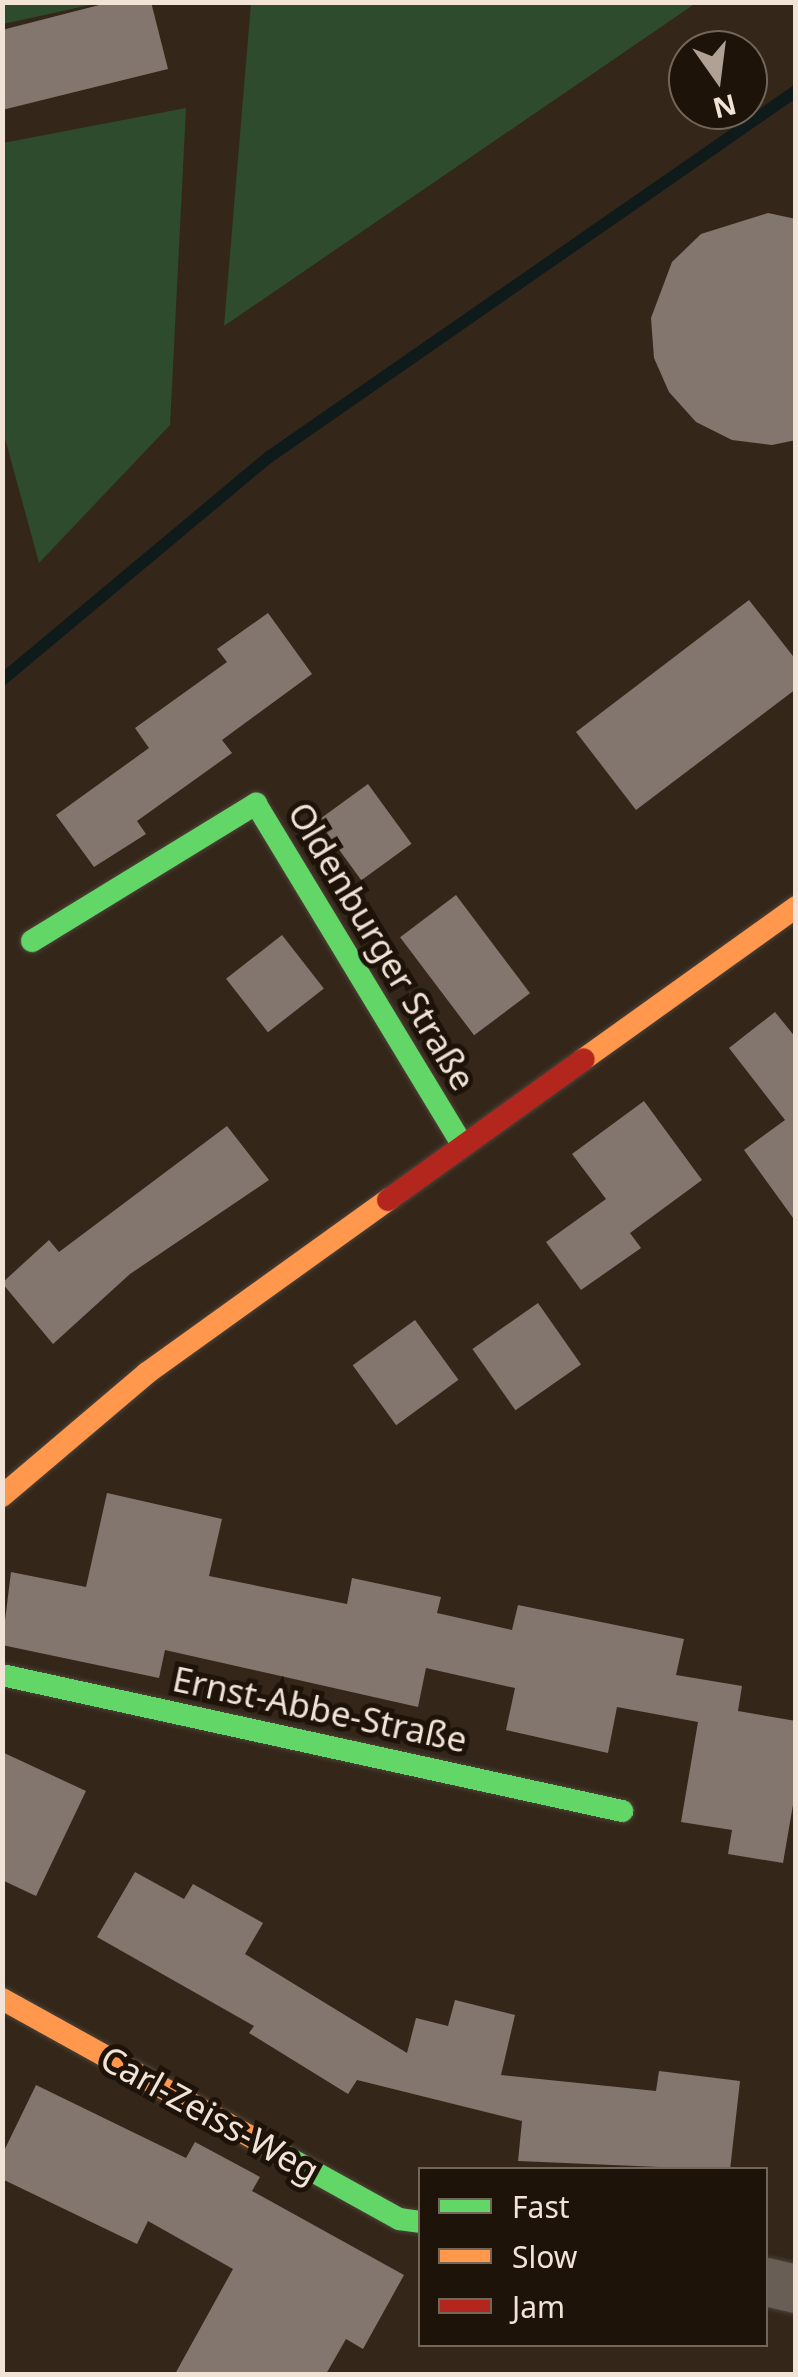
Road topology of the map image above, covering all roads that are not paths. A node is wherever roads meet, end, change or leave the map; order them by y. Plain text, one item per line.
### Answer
1 (796, 907) edge
2 (32, 941) dead end
3 (461, 1144) junction
4 (2, 1496) edge
5 (2, 1675) edge
6 (622, 1812) dead end
7 (2, 1999) edge
8 (418, 2222) edge
9 (768, 2282) edge
10 (796, 2289) edge

1 - 3 street, Oldenburger Straße
2 - 3 street, Oldenburger Straße
3 - 4 street, Oldenburger Straße
5 - 6 street, Ernst-Abbe-Straße
7 - 8 street, Carl-Zeiss-Weg
9 - 10 street

